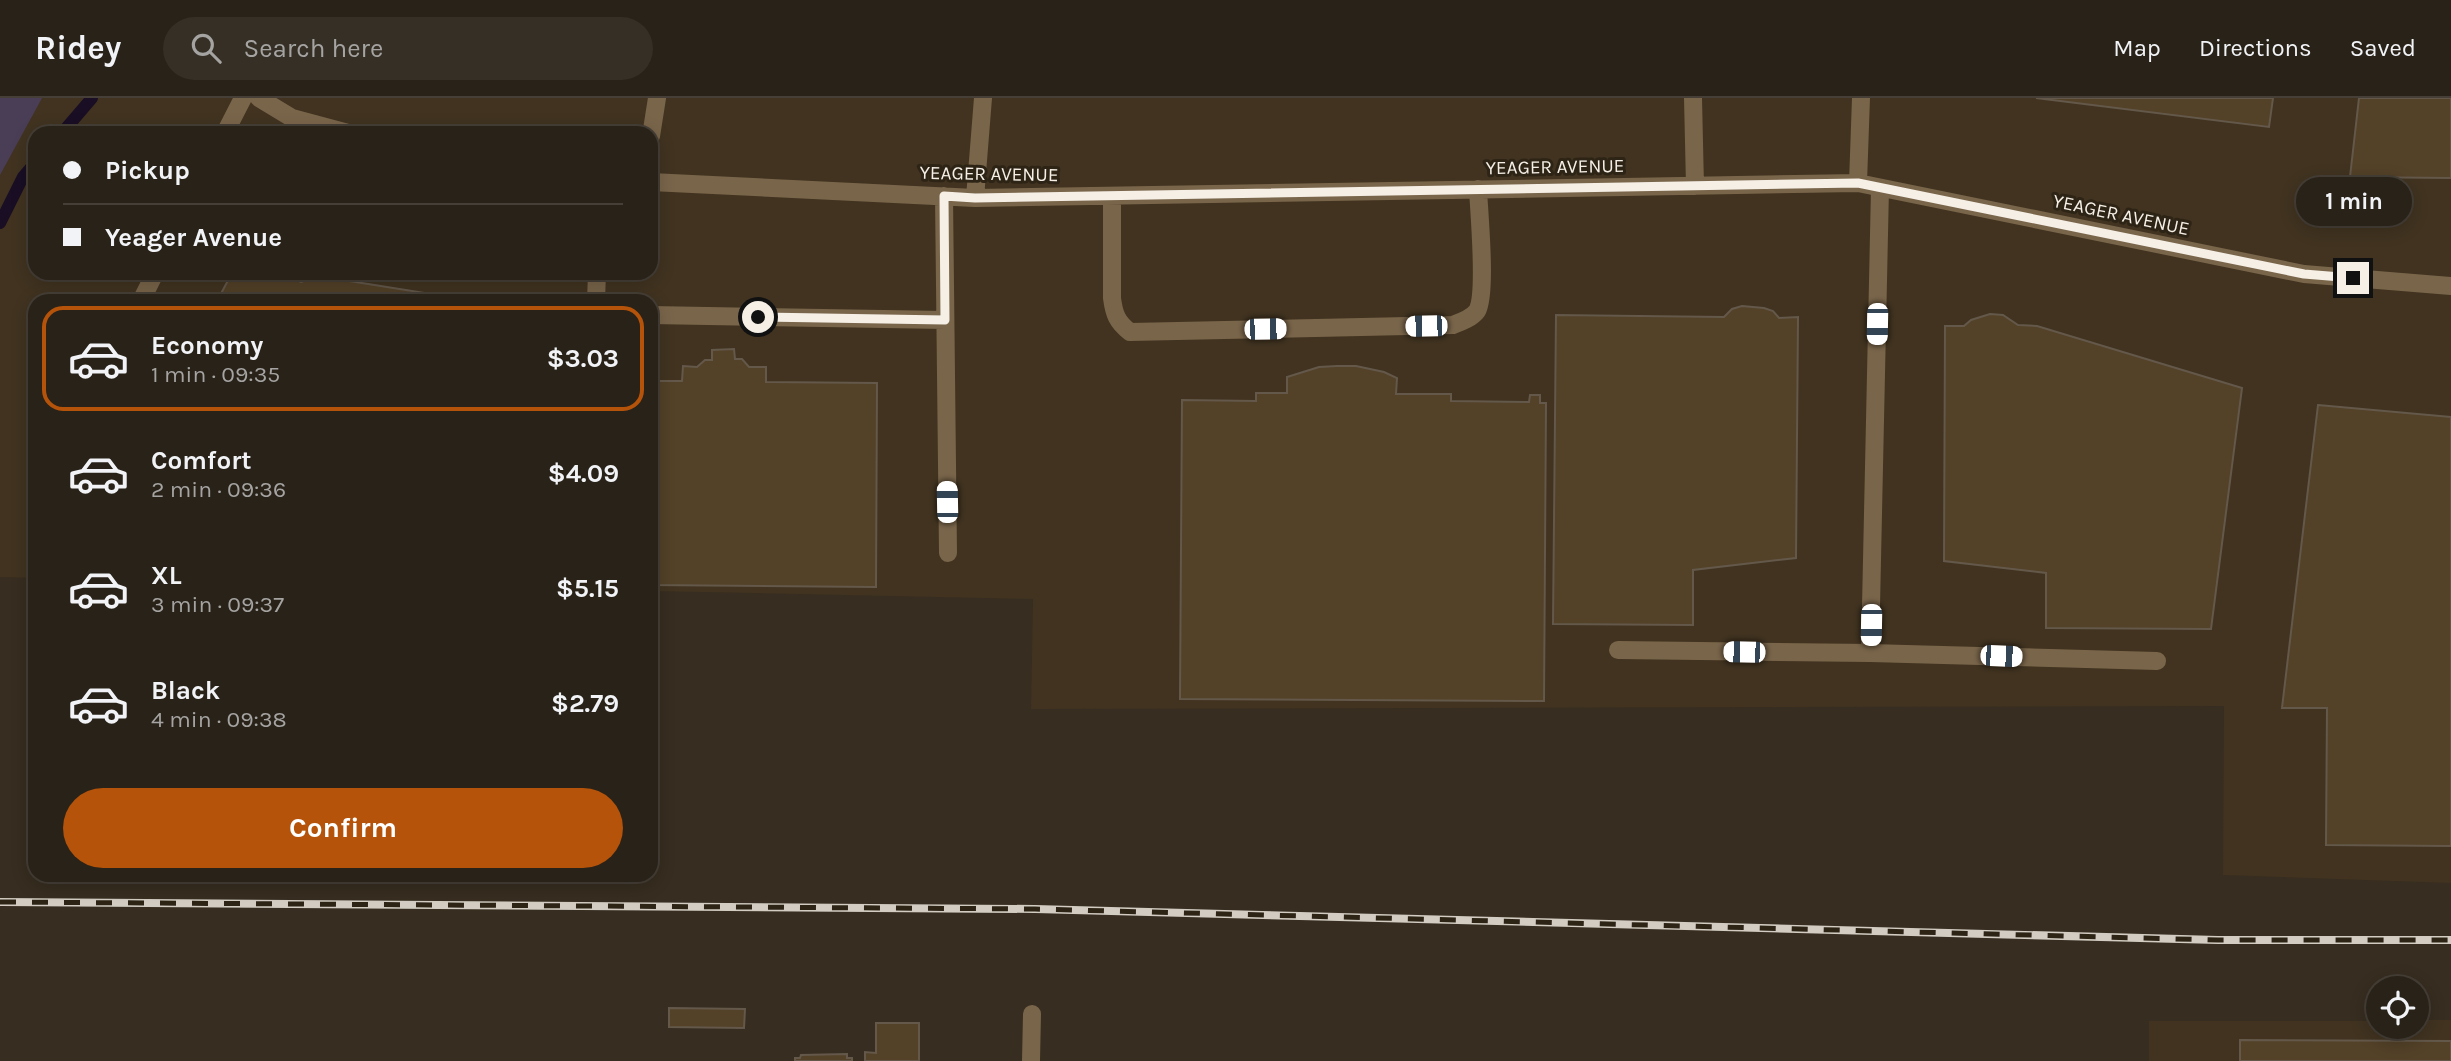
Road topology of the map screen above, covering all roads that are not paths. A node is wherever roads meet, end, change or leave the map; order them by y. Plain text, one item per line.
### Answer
1 (243, 98) edge
2 (259, 98) edge
3 (657, 98) edge
4 (983, 98) edge
5 (1693, 98) edge
6 (1861, 98) edge
7 (229, 126) edge
8 (322, 126) edge
9 (653, 126) edge
10 (658, 182) edge
11 (1858, 183) junction
12 (1695, 186) junction
13 (1880, 188) junction
14 (1478, 189) junction
15 (944, 196) junction
16 (1112, 196) junction
17 (975, 198) junction
18 (2451, 286) edge
19 (658, 315) edge
20 (945, 320) junction
21 (948, 553) dead end
22 (1618, 650) dead end
23 (1870, 653) junction
24 (2157, 661) dead end
25 (1032, 1014) dead end
26 (1031, 1061) edge

1 - 7 street
2 - 8 street
3 - 9 street
4 - 17 street
5 - 12 street
6 - 11 street
10 - 15 street, YEAGER AVENUE
11 - 12 street, YEAGER AVENUE
11 - 13 street, YEAGER AVENUE
12 - 14 street, YEAGER AVENUE
13 - 18 street, YEAGER AVENUE
13 - 23 street
14 - 16 street, YEAGER AVENUE
14 - 16 street
15 - 17 street, YEAGER AVENUE
15 - 20 street
16 - 17 street, YEAGER AVENUE
19 - 20 street
20 - 21 street
22 - 23 street
23 - 24 street
25 - 26 street

